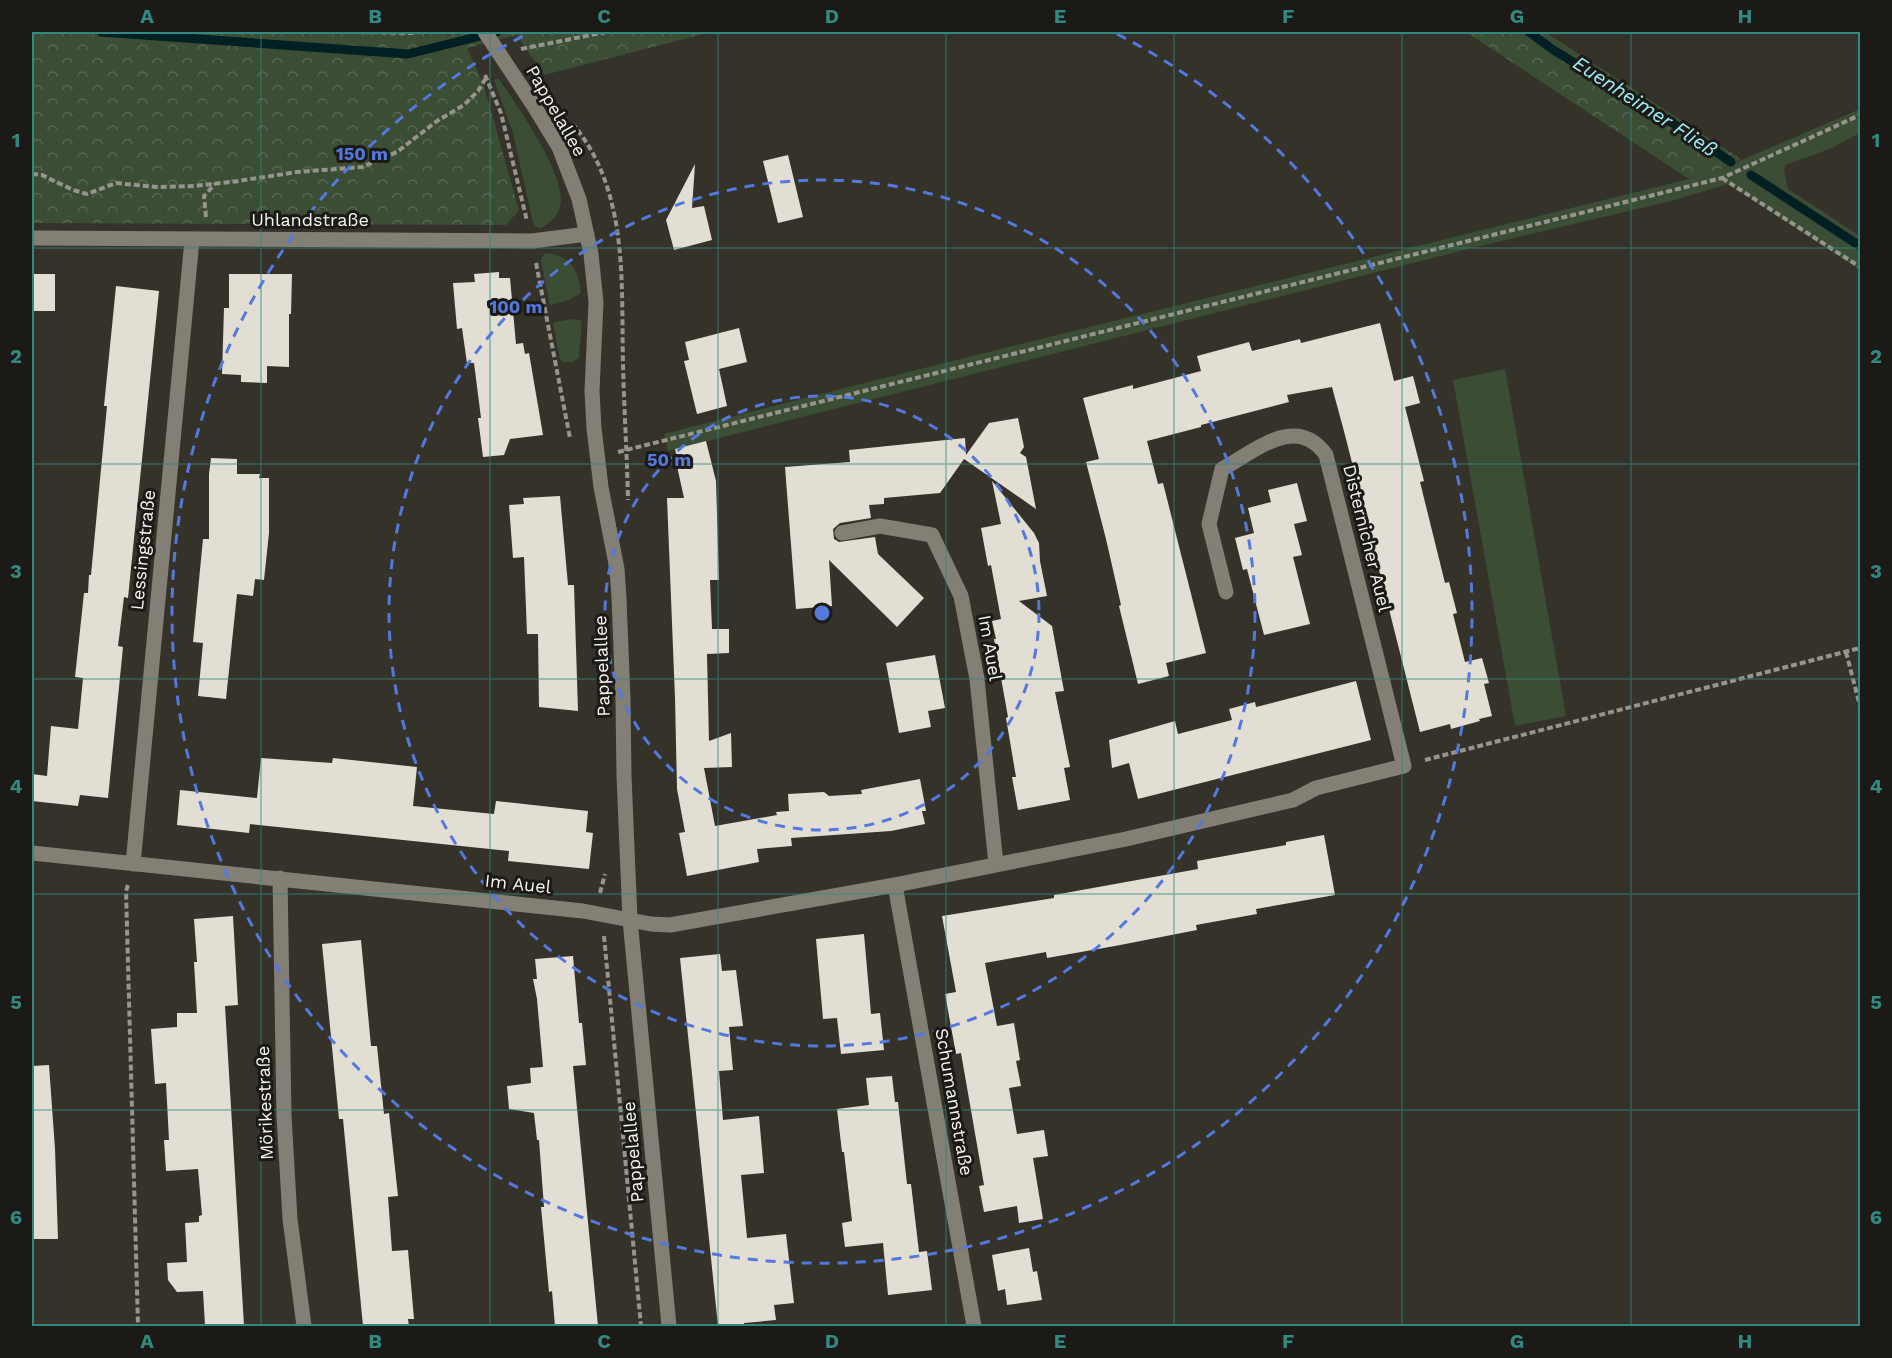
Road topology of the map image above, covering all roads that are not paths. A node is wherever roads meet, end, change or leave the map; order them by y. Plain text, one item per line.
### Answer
1 (488, 36) edge
2 (588, 234) junction
3 (32, 238) edge
4 (192, 240) junction
5 (842, 533) dead end
6 (1226, 592) dead end
7 (1404, 766) joint
8 (32, 853) edge
9 (133, 864) junction
10 (996, 864) junction
11 (280, 878) junction
12 (895, 885) junction
13 (630, 920) junction
14 (304, 1326) edge
15 (669, 1326) edge
16 (974, 1326) edge

1 - 2 street, Pappelallee
2 - 4 street, Uhlandstraße
2 - 13 street, Pappelallee
3 - 4 street, Uhlandstraße
4 - 9 street, Lessingstraße
5 - 10 street, Im Auel
6 - 7 street, Disternicher Auel
7 - 10 street, Im Auel
8 - 9 street, Im Auel
9 - 11 street, Im Auel
10 - 12 street, Im Auel
11 - 13 street, Im Auel
11 - 14 street, Mörikestraße
12 - 13 street, Im Auel
12 - 16 street, Schumannstraße
13 - 15 street, Pappelallee

